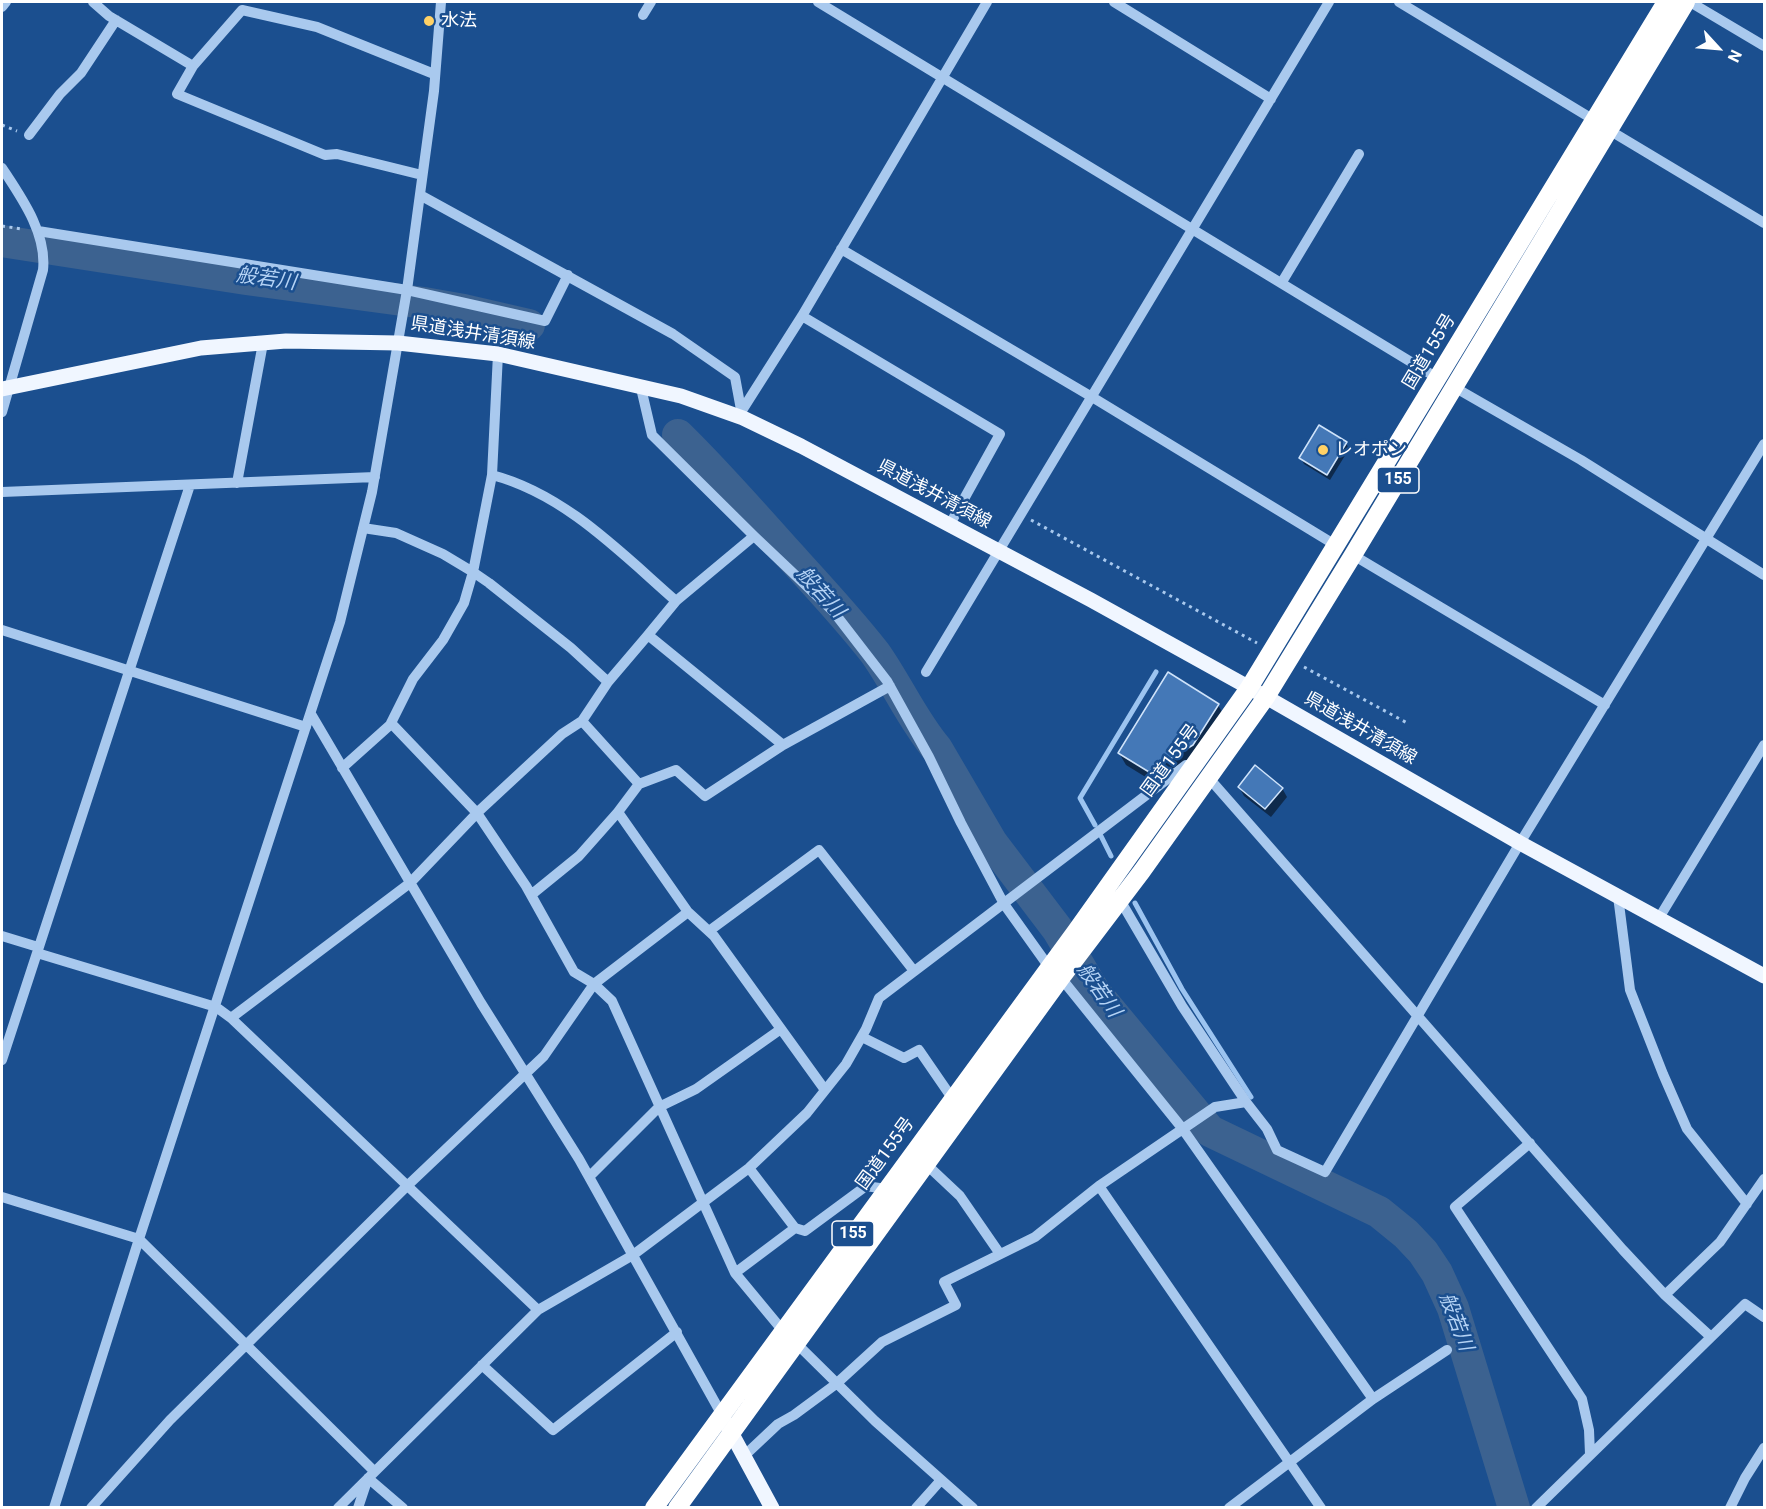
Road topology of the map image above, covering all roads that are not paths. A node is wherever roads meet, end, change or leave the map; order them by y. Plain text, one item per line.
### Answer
1 (6, 2) edge
2 (93, 2) edge
3 (441, 2) edge
4 (651, 2) edge
5 (819, 2) edge
6 (987, 2) edge
7 (1114, 2) edge
8 (1329, 2) edge
9 (1399, 2) edge
10 (1666, 2) edge
11 (1688, 2) edge
12 (2, 8) edge
13 (643, 15) dead end
14 (116, 20) junction
15 (1764, 46) edge
16 (193, 66) junction
17 (434, 74) junction
18 (942, 77) junction
19 (1271, 99) junction
20 (1602, 125) junction
21 (29, 135) dead end
22 (1359, 154) dead end
23 (2, 168) edge
24 (422, 175) junction
25 (420, 195) junction
26 (1764, 223) edge
27 (1193, 230) junction
28 (38, 232) junction
29 (841, 249) junction
30 (568, 275) junction
31 (1282, 282) junction
32 (407, 290) junction
33 (802, 316) junction
34 (262, 342) junction
35 (398, 343) junction
36 (498, 354) junction
37 (1446, 383) junction
38 (641, 387) junction
39 (6, 389) edge
40 (1092, 397) junction
41 (2, 412) edge
42 (742, 415) junction
43 (1764, 444) edge
44 (492, 475) junction
45 (375, 477) junction
46 (237, 483) junction
47 (190, 485) junction
48 (2, 492) edge
49 (949, 526) junction
50 (363, 528) junction
51 (754, 536) junction
52 (1707, 540) junction
53 (1345, 550) junction
54 (1000, 552) junction
55 (473, 572) junction
56 (1764, 575) edge
57 (676, 601) junction
58 (2, 630) edge
59 (648, 635) junction
60 (130, 670) junction
61 (926, 672) dead end
62 (608, 682) junction
63 (890, 686) junction
64 (1257, 693) junction
65 (1605, 705) junction
66 (311, 714) junction
67 (582, 721) junction
68 (391, 723) junction
69 (306, 727) junction
70 (783, 745) junction
71 (1764, 746) edge
72 (1193, 765) junction
73 (342, 768) junction
74 (1208, 777) junction
75 (639, 784) junction
76 (477, 813) junction
77 (618, 813) junction
78 (1520, 843) junction
79 (410, 883) junction
80 (531, 895) junction
81 (1618, 896) junction
82 (1120, 900) junction
83 (1007, 902) junction
84 (688, 912) junction
85 (1659, 918) junction
86 (709, 931) junction
87 (2, 936) edge
88 (1082, 937) junction
89 (38, 950) junction
90 (1057, 970) junction
91 (914, 971) junction
92 (1764, 976) edge
93 (594, 984) junction
94 (216, 1007) junction
95 (1417, 1015) junction
96 (231, 1018) junction
97 (781, 1029) junction
98 (862, 1037) junction
99 (2, 1060) edge
100 (526, 1075) junction
101 (825, 1090) junction
102 (952, 1098) junction
103 (1246, 1102) junction
104 (658, 1107) junction
105 (1185, 1126) junction
106 (1530, 1143) junction
107 (927, 1165) junction
108 (749, 1168) junction
109 (589, 1177) junction
110 (1764, 1179) edge
111 (407, 1186) junction
112 (1099, 1186) junction
113 (886, 1189) junction
114 (2, 1197) edge
115 (703, 1203) junction
116 (1747, 1204) junction
117 (795, 1228) junction
118 (139, 1239) junction
119 (1000, 1254) junction
120 (633, 1255) junction
121 (735, 1273) junction
122 (1665, 1295) junction
123 (538, 1310) junction
124 (1764, 1317) edge
125 (783, 1331) junction
126 (677, 1332) junction
127 (1711, 1337) junction
128 (796, 1343) junction
129 (247, 1345) junction
130 (1447, 1350) dead end
131 (482, 1365) junction
132 (836, 1384) junction
133 (1373, 1399) junction
134 (722, 1415) junction
135 (732, 1433) junction
136 (1764, 1448) edge
137 (1590, 1454) junction
138 (744, 1456) junction
139 (1289, 1462) junction
140 (371, 1474) junction
141 (941, 1480) junction
142 (54, 1508) edge
143 (91, 1508) edge
144 (338, 1508) edge
145 (358, 1508) edge
146 (403, 1508) edge
147 (654, 1508) edge
148 (677, 1508) edge
149 (772, 1508) edge
150 (916, 1508) edge
151 (973, 1508) edge
152 (1228, 1508) edge
153 (1321, 1508) edge
154 (1536, 1508) edge
155 (1730, 1508) edge

1 - 12 street
2 - 14 street
3 - 17 street
4 - 13 street
5 - 18 street
6 - 18 street
7 - 19 street
8 - 19 street
9 - 20 street
10 - 20 highway, 国道155号 / 155
11 - 15 street
11 - 20 highway, 国道155号 / 155
14 - 16 street
14 - 21 street
16 - 17 street
16 - 24 street
17 - 24 street
18 - 27 street
18 - 29 street
19 - 27 street
20 - 26 street
20 - 37 highway, 国道155号 / 155
22 - 31 street
23 - 28 street
24 - 25 street
25 - 30 street
25 - 32 street
27 - 31 street
27 - 40 street
28 - 32 street
28 - 39 street
29 - 33 street
29 - 40 street
30 - 32 street
30 - 42 street
31 - 37 street
32 - 35 street
33 - 42 street
33 - 49 street
34 - 35 main road, 県道浅井清須線
34 - 39 main road, 県道浅井清須線
34 - 46 street
35 - 36 main road, 県道浅井清須線
35 - 45 street
36 - 38 main road, 県道浅井清須線
36 - 44 street
37 - 52 street
37 - 53 highway, 国道155号 / 155
38 - 42 main road, 県道浅井清須線
38 - 51 street
39 - 41 street
40 - 53 street
40 - 54 street
42 - 49 main road, 県道浅井清須線
43 - 52 street
44 - 55 street
44 - 57 street
45 - 46 street
45 - 50 street
46 - 47 street
47 - 48 street
47 - 60 street
49 - 54 main road, 県道浅井清須線
50 - 55 street
50 - 66 street
51 - 57 street
51 - 63 street
52 - 56 street
52 - 65 street
53 - 64 highway, 国道155号 / 155
53 - 65 street
54 - 61 street
54 - 64 main road, 県道浅井清須線
55 - 62 street
55 - 68 street
57 - 59 street
58 - 60 street
59 - 62 street
59 - 70 street
60 - 69 street
60 - 89 street
62 - 67 street
63 - 70 street
63 - 83 street
64 - 72 highway, 国道155号 / 155
64 - 74 highway, 国道155号 / 155
64 - 78 main road, 県道浅井清須線
65 - 78 street
66 - 69 street
66 - 73 street
67 - 75 street
67 - 76 street
68 - 73 street
68 - 76 street
69 - 94 street
70 - 75 street
71 - 85 street
72 - 83 street
72 - 88 highway, 国道155号 / 155
73 - 79 street
74 - 82 highway, 国道155号 / 155
74 - 95 street
75 - 77 street
76 - 79 street
76 - 80 street
77 - 80 street
77 - 84 street
78 - 81 main road, 県道浅井清須線
78 - 95 street
79 - 96 street
79 - 100 street
80 - 93 street
81 - 85 main road, 県道浅井清須線
81 - 116 street
82 - 88 highway, 国道155号 / 155
82 - 103 street
83 - 90 street
83 - 91 street
84 - 86 street
84 - 93 street
85 - 92 main road, 県道浅井清須線
86 - 91 street
86 - 97 street
87 - 89 street
88 - 90 highway, 国道155号 / 155
89 - 94 street
89 - 99 street
90 - 102 highway, 国道155号 / 155
90 - 105 street
90 - 107 highway, 国道155号 / 155
91 - 98 street
93 - 100 street
93 - 104 street
94 - 96 street
94 - 118 street
95 - 103 street
95 - 106 street
96 - 111 street
97 - 101 street
97 - 104 street
98 - 101 street
98 - 102 street
100 - 109 street
100 - 111 street
101 - 108 street
102 - 113 highway, 国道155号 / 155
103 - 105 street
104 - 109 street
104 - 115 street
105 - 112 street
105 - 133 street
106 - 122 street
106 - 137 street
107 - 119 street
107 - 128 highway, 国道155号 / 155
108 - 115 street
108 - 117 street
109 - 120 street
110 - 116 street
111 - 123 street
111 - 129 street
112 - 119 street
112 - 139 street
113 - 117 street
113 - 125 highway, 国道155号 / 155
114 - 118 street
115 - 120 street
115 - 121 street
116 - 122 street
117 - 121 street
118 - 129 street
118 - 142 street
119 - 132 street
120 - 123 street
120 - 126 street
121 - 125 street
122 - 127 street
123 - 131 street
124 - 127 street
125 - 134 highway, 国道155号 / 155
126 - 131 street
126 - 134 street
127 - 137 street
128 - 132 street
128 - 135 highway, 国道155号 / 155
129 - 140 street
129 - 143 street
130 - 133 street
131 - 140 street
132 - 138 street
132 - 141 street
133 - 139 street
134 - 135 main road
134 - 147 highway, 国道155号 / 155
135 - 138 main road
135 - 148 highway, 国道155号 / 155
136 - 155 street
137 - 154 street
138 - 149 main road
139 - 152 street
139 - 153 street
140 - 144 street
140 - 145 street
140 - 146 street
141 - 150 street
141 - 151 street

